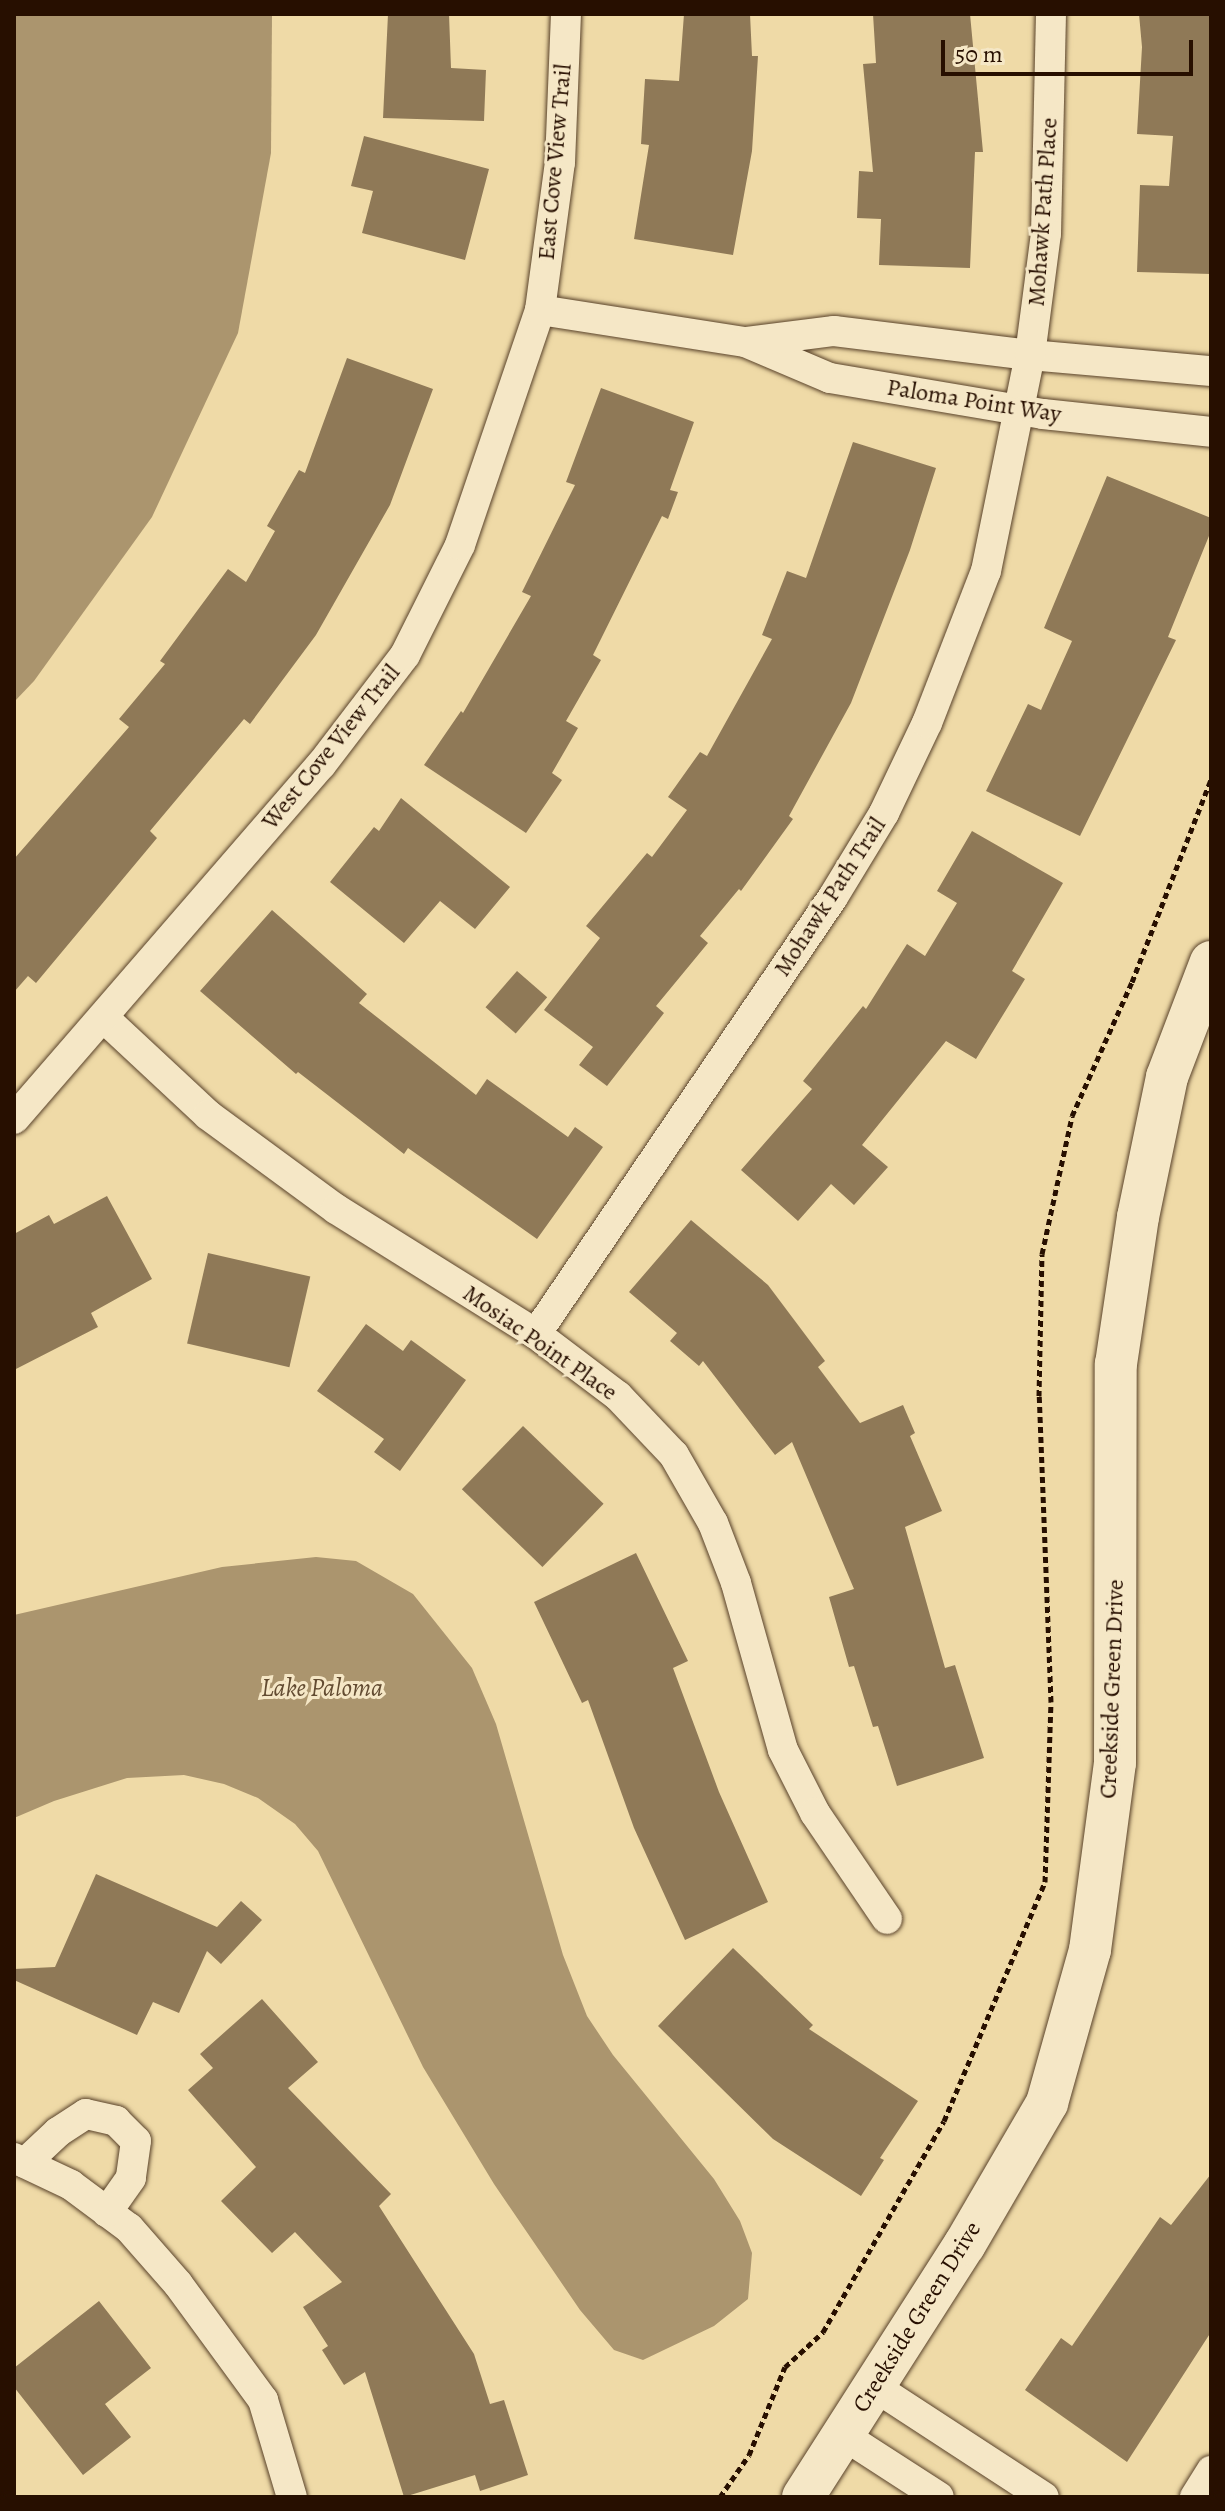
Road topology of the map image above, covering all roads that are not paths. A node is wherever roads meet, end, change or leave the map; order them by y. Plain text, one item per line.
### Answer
1 (566, 14) edge
2 (1051, 14) edge
3 (540, 310) junction
4 (745, 342) junction
5 (1030, 355) junction
6 (1211, 371) edge
7 (1016, 409) junction
8 (1211, 432) edge
9 (1211, 962) edge
10 (104, 1018) junction
11 (14, 1119) edge
12 (536, 1334) junction
13 (887, 1919) dead end
14 (19, 2161) edge
15 (107, 2212) junction
16 (872, 2385) junction
17 (843, 2435) junction
18 (1211, 2471) edge
19 (292, 2497) edge
20 (803, 2497) edge
21 (939, 2497) edge
22 (1044, 2497) edge
23 (1195, 2497) edge

1 - 3 street, East Cove View Trail
2 - 5 street, Mohawk Path Place
3 - 4 street, Paloma Point Way
3 - 10 street, West Cove View Trail
4 - 5 street, Paloma Point Way
4 - 7 street, Paloma Point Way
5 - 6 street, Paloma Point Way
5 - 7 street, Mohawk Path Place
7 - 8 street, Paloma Point Way
7 - 12 street, Mohawk Path Trail
9 - 16 main road, Creekside Green Drive
10 - 11 street, West Cove View Trail
10 - 12 street, Mosiac Point Place
12 - 13 street, Mosiac Point Place
14 - 15 street
14 - 15 street
15 - 19 street
16 - 17 main road, Creekside Green Drive
16 - 22 street
17 - 20 main road, Creekside Green Drive
17 - 21 street
18 - 23 street

